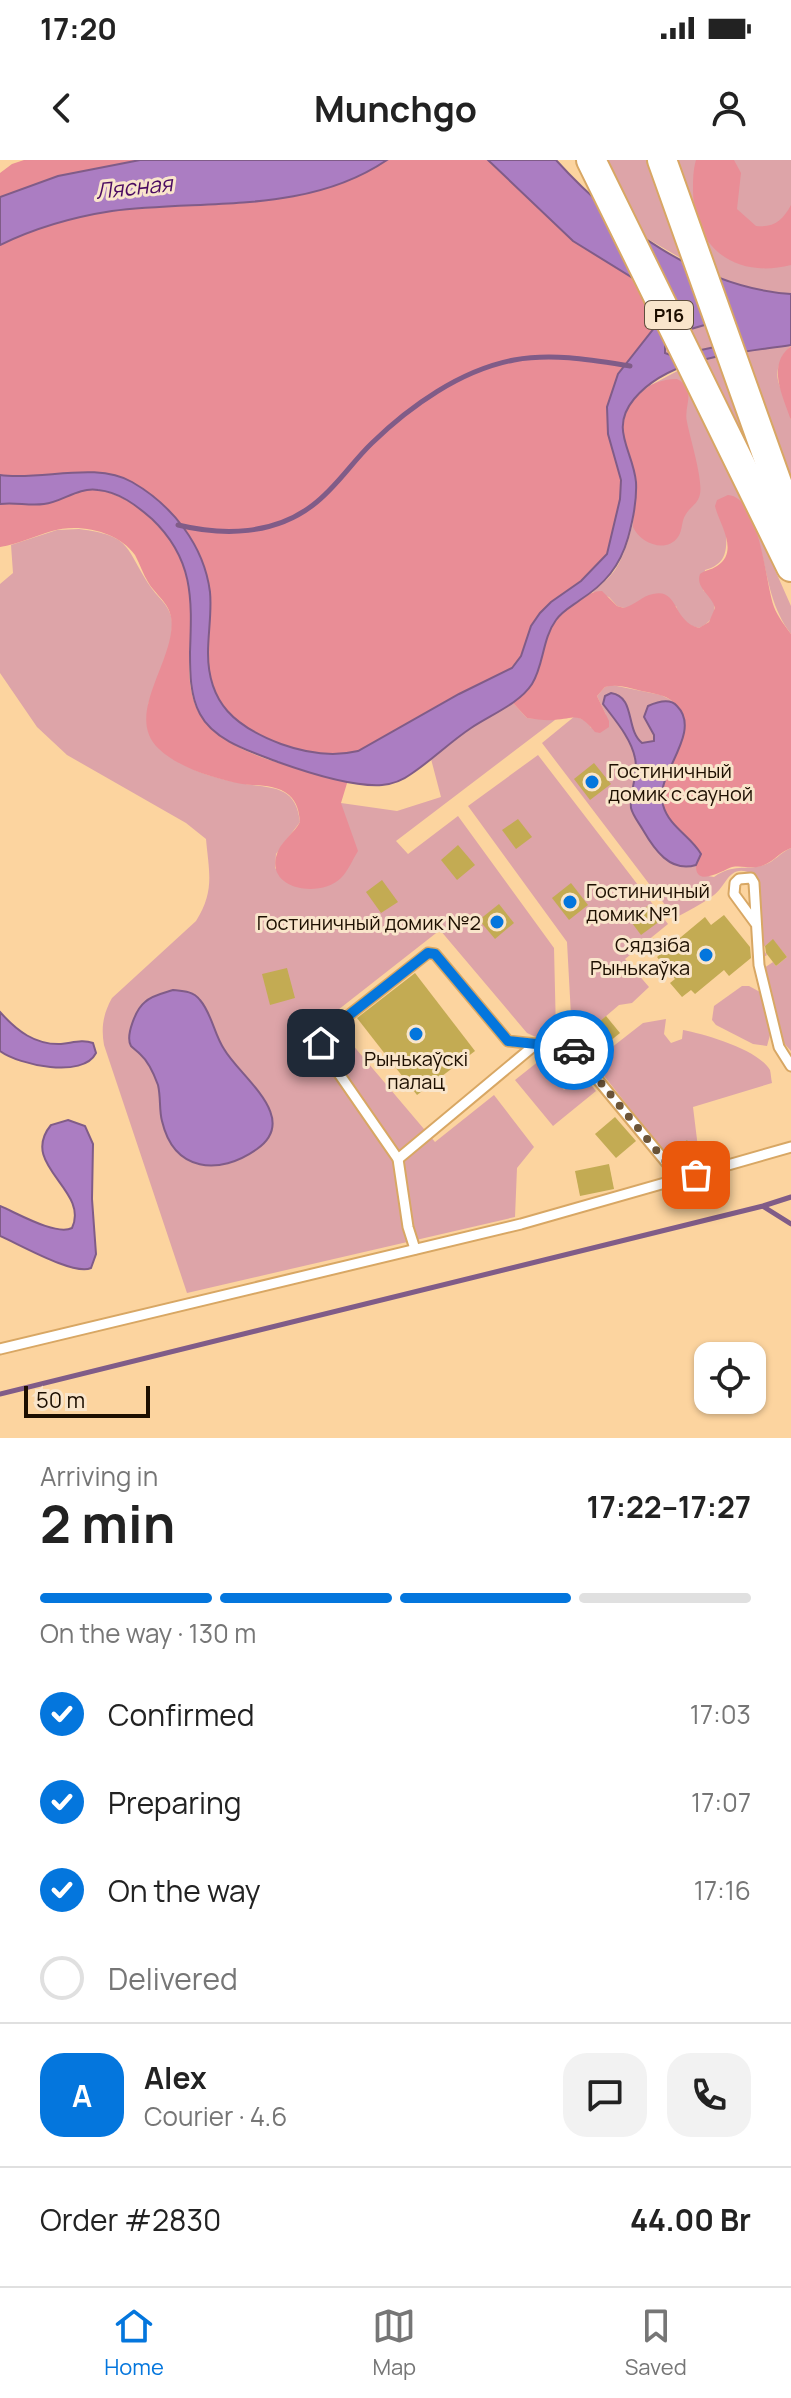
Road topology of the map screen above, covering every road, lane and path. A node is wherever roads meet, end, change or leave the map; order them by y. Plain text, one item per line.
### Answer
1 (662, 161) edge
2 (595, 167) edge
3 (791, 522) edge
4 (791, 567) edge
5 (756, 924) junction
6 (536, 1044) junction
7 (791, 1066) edge
8 (791, 1147) edge
9 (398, 1159) junction
10 (680, 1179) junction
11 (415, 1249) junction
12 (0, 1349) edge

1 - 3 main road, Р16
2 - 4 main road, Р16
5 - 5 lane
5 - 7 lane
6 - 9 lane
6 - 9 lane
6 - 10 lane
8 - 10 lane
9 - 11 lane
10 - 11 lane
11 - 12 lane

